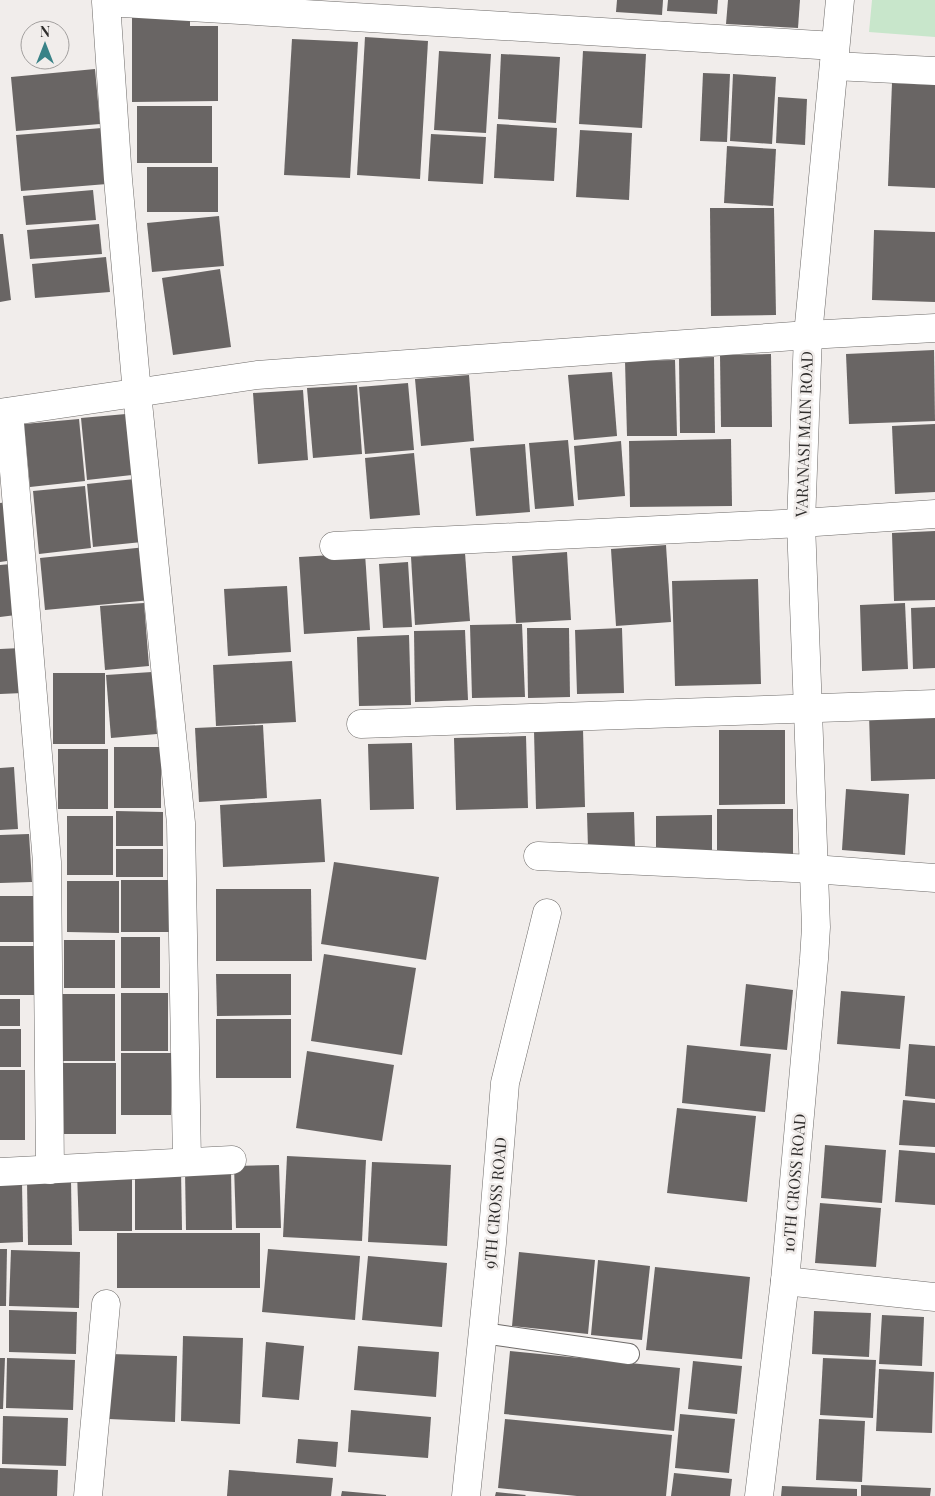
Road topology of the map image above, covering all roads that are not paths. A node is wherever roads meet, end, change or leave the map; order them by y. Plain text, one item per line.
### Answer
1 (840, 0) edge
2 (835, 56) junction
3 (935, 71) edge
4 (935, 328) edge
5 (808, 335) junction
6 (137, 393) junction
7 (4, 412) edge
8 (935, 514) edge
9 (801, 523) junction
10 (334, 546) dead end
11 (935, 704) edge
12 (808, 708) junction
13 (361, 724) dead end
14 (538, 856) dead end
15 (813, 868) junction
16 (935, 878) edge
17 (547, 913) dead end
18 (232, 1160) dead end
19 (187, 1162) junction
20 (50, 1170) junction
21 (0, 1172) edge
22 (785, 1281) junction
23 (935, 1297) edge
24 (106, 1304) dead end
25 (483, 1333) junction
26 (629, 1354) dead end
27 (88, 1496) edge
28 (466, 1496) edge
29 (759, 1496) edge

1 - 2 street, VARANASI MAIN ROAD
2 - 3 street
2 - 5 street, VARANASI MAIN ROAD
2 - 6 street
4 - 5 street
5 - 6 street
5 - 9 street, VARANASI MAIN ROAD
6 - 7 street
6 - 19 street
7 - 20 street
8 - 9 street
9 - 10 street
9 - 12 street, VARANASI MAIN ROAD
11 - 12 street
12 - 13 street
12 - 15 street, VARANASI MAIN ROAD
14 - 15 street
15 - 16 street
15 - 22 street, 10TH CROSS ROAD
17 - 25 street, 9TH CROSS ROAD
18 - 19 street
19 - 20 street
20 - 21 street
22 - 23 street
22 - 29 street, 10TH CROSS ROAD
24 - 27 street
25 - 26 lane
25 - 28 street, 9TH CROSS ROAD

